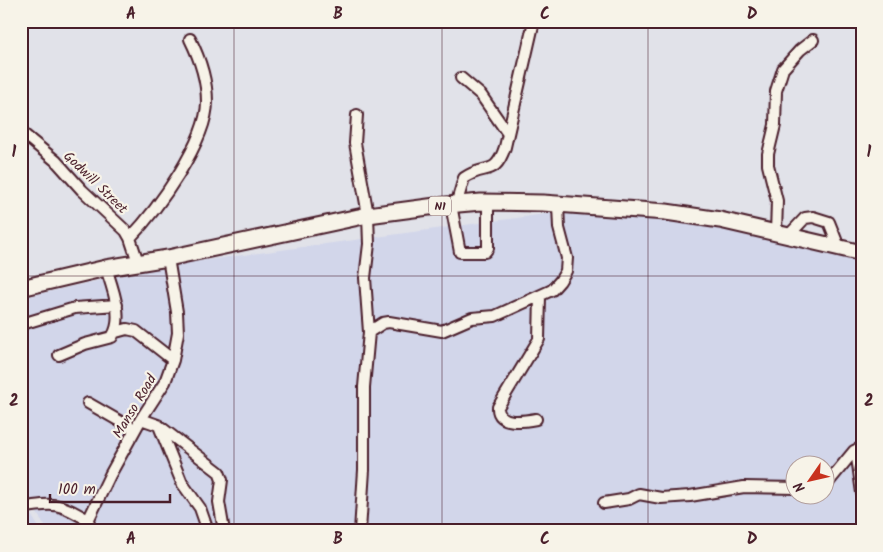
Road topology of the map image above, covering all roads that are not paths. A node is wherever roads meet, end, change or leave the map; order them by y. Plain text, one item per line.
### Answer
1 (534, 21) edge
2 (190, 39) dead end
3 (813, 40) dead end
4 (462, 78) dead end
5 (357, 115) dead end
6 (21, 132) edge
7 (508, 134) junction
8 (488, 202) junction
9 (454, 205) junction
10 (558, 205) junction
11 (368, 215) junction
12 (783, 234) junction
13 (130, 238) junction
14 (839, 247) junction
15 (862, 252) edge
16 (168, 258) junction
17 (138, 262) junction
18 (106, 268) junction
19 (21, 288) edge
20 (540, 296) junction
21 (117, 305) junction
22 (22, 324) edge
23 (116, 332) junction
24 (369, 332) junction
25 (59, 355) dead end
26 (173, 360) junction
27 (88, 403) dead end
28 (141, 419) junction
29 (536, 419) dead end
30 (158, 425) junction
31 (135, 430) junction
32 (859, 449) edge
33 (836, 474) edge
34 (786, 488) edge
35 (862, 493) edge
36 (604, 503) dead end
37 (21, 508) edge
38 (88, 520) junction
39 (83, 531) edge
40 (208, 531) edge
41 (224, 531) edge
42 (360, 531) edge

1 - 7 street
2 - 13 street
3 - 12 street
4 - 7 street
5 - 11 street
6 - 13 street, Godwill Street
7 - 9 street
8 - 9 highway, N1
8 - 9 street
8 - 10 highway, N1
9 - 11 highway, N1
10 - 12 highway, N1
10 - 20 street
11 - 16 highway, N1
11 - 24 street
12 - 14 highway, N1
12 - 14 street
13 - 17 street, Godwill Street
14 - 15 highway, N1
16 - 17 highway, N1
16 - 26 street, Manso Road
17 - 18 highway, N1
18 - 19 highway, N1
18 - 21 street
20 - 24 street
20 - 29 street
21 - 22 street
21 - 23 street
23 - 25 street
23 - 26 street
24 - 42 street
26 - 28 street, Manso Road
27 - 31 street
28 - 30 street
28 - 31 street, Manso Road
30 - 40 street
30 - 41 street
31 - 38 street, Manso Road
32 - 33 street
32 - 35 street
34 - 36 street
37 - 38 street
38 - 39 street, Manso Road

